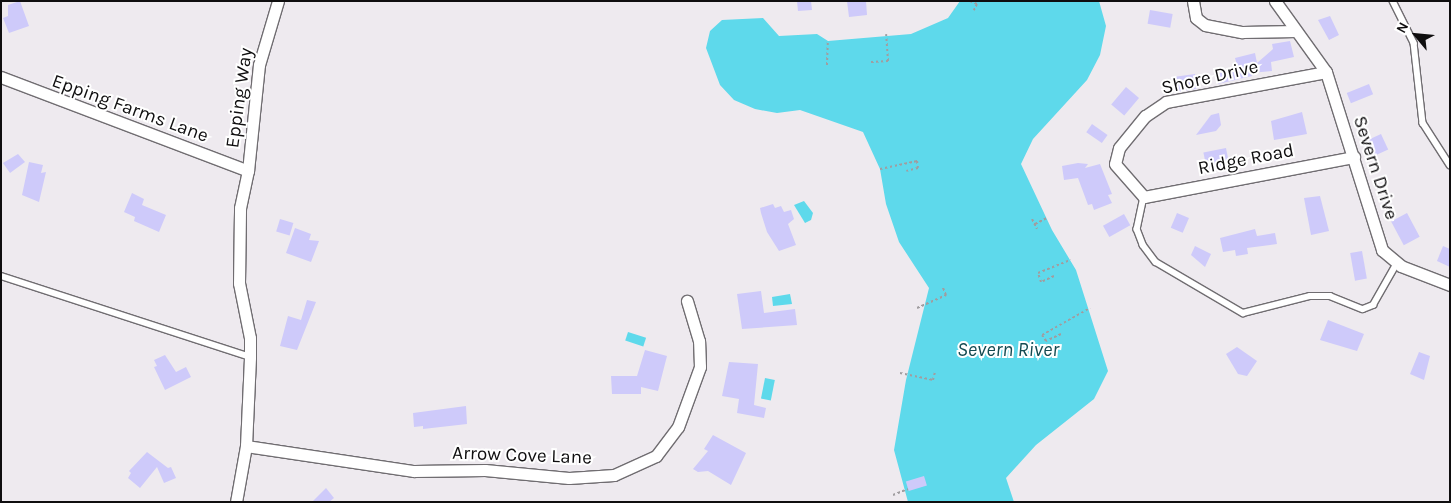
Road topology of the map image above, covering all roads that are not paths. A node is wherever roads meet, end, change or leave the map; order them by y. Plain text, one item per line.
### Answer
1 (278, 1) edge
2 (1193, 1) edge
3 (1275, 1) edge
4 (1393, 1) edge
5 (1296, 31) junction
6 (1326, 72) junction
7 (1, 77) edge
8 (1354, 158) junction
9 (1450, 165) edge
10 (248, 171) junction
11 (1144, 197) junction
12 (1397, 263) junction
13 (1, 276) edge
14 (1450, 285) edge
15 (687, 301) dead end
16 (250, 357) junction
17 (246, 446) junction
18 (236, 502) edge

1 - 10 street, Epping Way
2 - 5 street
3 - 5 street, Severn Drive
4 - 9 lane
5 - 6 street, Severn Drive
6 - 8 street, Severn Drive
6 - 11 street, Shore Drive
7 - 10 street, Epping Farms Lane
8 - 11 street, Ridge Road
8 - 12 street, Severn Drive
10 - 16 street, Epping Way
11 - 12 lane
12 - 14 street, Severn Drive
13 - 16 lane
15 - 17 street, Arrow Cove Lane
16 - 17 street, Epping Way
17 - 18 street, Epping Way

